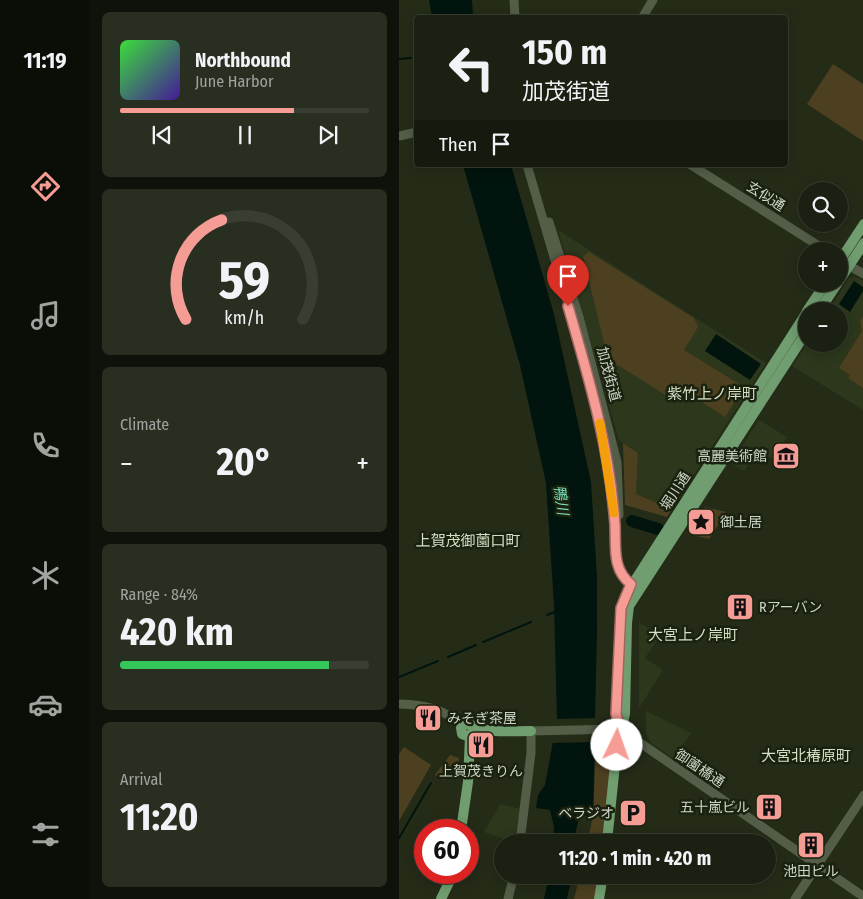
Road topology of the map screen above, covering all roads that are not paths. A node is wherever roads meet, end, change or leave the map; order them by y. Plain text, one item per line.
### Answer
1 (514, 0) edge
2 (653, 0) edge
3 (515, 15) edge
4 (644, 15) edge
5 (414, 133) edge
6 (399, 136) edge
7 (530, 167) edge
8 (694, 167) edge
9 (863, 224) edge
10 (813, 242) edge
11 (863, 243) edge
12 (848, 251) edge
13 (848, 257) edge
14 (848, 265) edge
15 (863, 274) edge
16 (798, 326) edge
17 (798, 344) edge
18 (636, 584) junction
19 (399, 704) edge
20 (463, 725) joint
21 (616, 730) junction
22 (533, 731) junction
23 (471, 734) junction
24 (863, 795) edge
25 (463, 819) edge
26 (521, 834) edge
27 (608, 834) edge
28 (818, 866) junction
29 (448, 884) edge
30 (511, 884) edge
31 (602, 884) edge
32 (863, 897) edge
33 (441, 899) edge
34 (507, 899) edge
35 (599, 899) edge
36 (795, 899) edge

1 - 3 street
2 - 4 street
5 - 6 street
7 - 18 street, 加茂街道
8 - 10 street, 玄似通
9 - 12 main road
11 - 13 main road
14 - 15 street
16 - 18 main road, 堀川通
17 - 18 main road, 堀川通
18 - 21 main road
19 - 20 street
20 - 23 main road
21 - 22 street
21 - 27 main road
21 - 28 street, 御薗橋通
22 - 23 main road
22 - 26 street
23 - 25 main road
24 - 28 street
28 - 32 street, 御薗橋通
28 - 36 street
29 - 33 main road
30 - 34 street
31 - 35 main road

